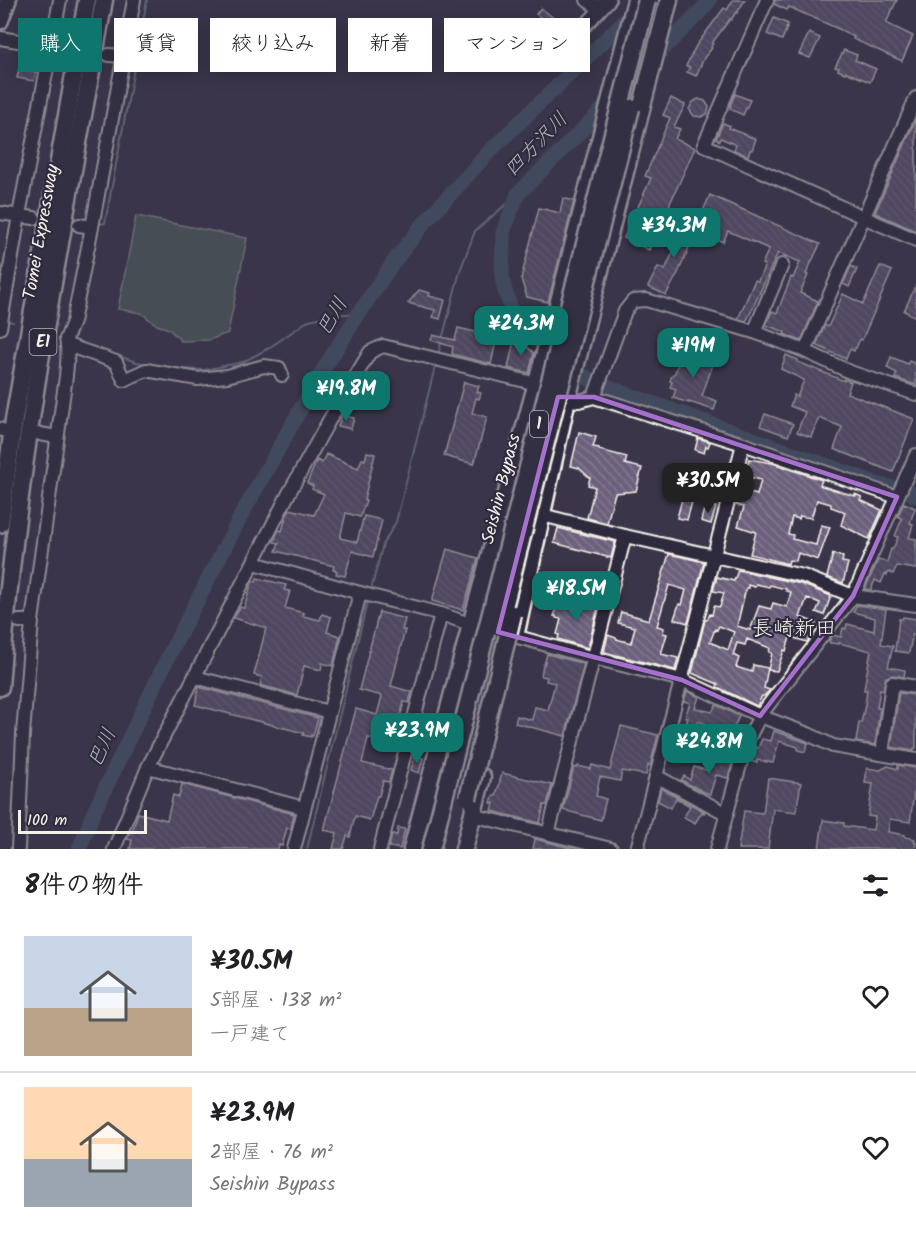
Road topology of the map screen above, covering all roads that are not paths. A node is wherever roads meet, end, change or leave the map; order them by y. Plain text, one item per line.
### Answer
1 (8, 0) edge
2 (60, 0) edge
3 (87, 0) edge
4 (104, 0) edge
5 (134, 0) edge
6 (587, 0) edge
7 (636, 0) edge
8 (647, 0) edge
9 (658, 0) edge
10 (669, 0) edge
11 (767, 0) edge
12 (604, 3) edge
13 (57, 18) edge
14 (131, 18) edge
15 (590, 19) edge
16 (0, 21) edge
17 (0, 38) edge
18 (18, 41) edge
19 (109, 55) dead end
20 (114, 55) edge
21 (47, 72) edge
22 (121, 72) edge
23 (916, 98) edge
24 (0, 213) edge
25 (19, 215) junction
26 (34, 218) dead end
27 (863, 218) junction
28 (79, 225) dead end
29 (92, 227) junction
30 (916, 240) edge
31 (782, 265) dead end
32 (0, 328) edge
33 (754, 332) junction
34 (68, 338) junction
35 (805, 351) junction
36 (282, 375) dead end
37 (539, 392) junction
38 (916, 394) edge
39 (564, 395) junction
40 (595, 395) junction
41 (40, 434) dead end
42 (57, 437) junction
43 (743, 444) junction
44 (916, 455) edge
45 (897, 497) junction
46 (542, 515) junction
47 (0, 524) edge
48 (625, 536) junction
49 (715, 557) junction
50 (254, 563) junction
51 (360, 593) junction
52 (853, 596) junction
53 (916, 605) edge
54 (441, 614) junction
55 (471, 625) junction
56 (515, 636) junction
57 (594, 658) junction
58 (195, 677) junction
59 (682, 680) junction
60 (0, 687) edge
61 (916, 687) edge
62 (329, 712) junction
63 (760, 716) junction
64 (882, 754) junction
65 (916, 759) edge
66 (148, 767) junction
67 (656, 776) junction
68 (304, 808) junction
69 (727, 814) junction
70 (472, 815) junction
71 (548, 834) junction
72 (18, 849) edge
73 (114, 849) edge
74 (294, 849) edge
75 (380, 849) edge
76 (412, 849) edge
77 (421, 849) edge
78 (431, 849) edge
79 (443, 849) edge
80 (461, 849) edge
81 (611, 849) edge
82 (637, 849) edge
83 (717, 849) edge

1 - 16 main road
2 - 13 street
3 - 47 highway, Tomei Expressway / E1
4 - 60 highway, Tomei Expressway / E1
5 - 14 street
6 - 12 street
7 - 37 highway
8 - 37 highway, Seishin Bypass / 1, bridge
9 - 39 highway, Seishin Bypass / 1, bridge
10 - 39 highway, 1
11 - 27 street
12 - 15 street
17 - 18 street
19 - 20 street
21 - 25 street
22 - 29 street
23 - 27 street
24 - 25 street
25 - 26 street
25 - 32 street
27 - 30 street
27 - 35 street
28 - 29 street
29 - 34 street
31 - 33 street
33 - 35 street
33 - 40 street
34 - 36 street
34 - 42 street
35 - 38 street
37 - 39 street
37 - 50 street
37 - 55 highway
37 - 77 highway, bridge
37 - 78 highway, Seishin Bypass / 1, bridge
39 - 40 street
39 - 46 highway, 1
39 - 79 highway, Seishin Bypass / 1, bridge
39 - 80 highway, bridge
40 - 43 street
41 - 42 street
42 - 72 street
43 - 45 street
43 - 49 street
44 - 45 street
45 - 52 street
46 - 48 street
46 - 56 highway, 1
48 - 49 street
48 - 57 street
49 - 52 street
49 - 59 street
50 - 51 street
50 - 58 street
51 - 54 street
51 - 62 street
52 - 53 street
52 - 63 street
54 - 55 street
54 - 75 street
55 - 56 street
55 - 76 highway
56 - 57 street
56 - 70 highway, 1
57 - 59 street
57 - 71 street
58 - 62 street
58 - 66 street
59 - 63 street
59 - 67 street
61 - 64 street
62 - 68 street
63 - 64 street
63 - 69 street
64 - 65 street
66 - 68 street
66 - 73 street
67 - 69 street
67 - 82 street
68 - 74 street
69 - 83 street
70 - 71 street
70 - 80 highway, 1
71 - 81 street

